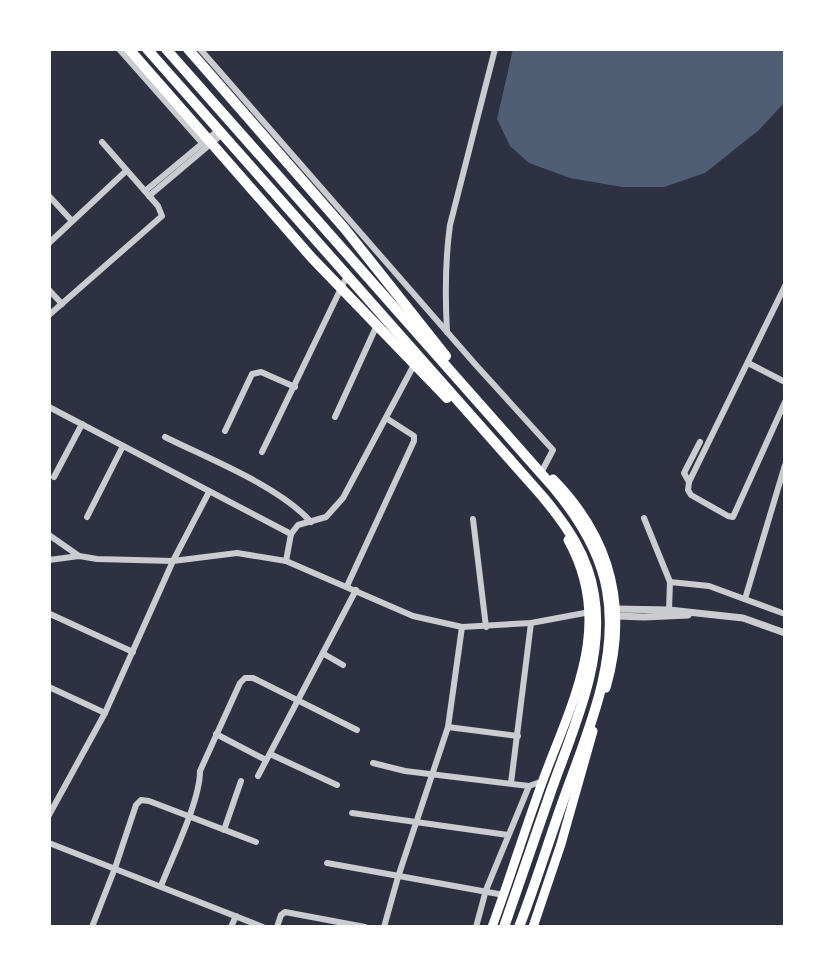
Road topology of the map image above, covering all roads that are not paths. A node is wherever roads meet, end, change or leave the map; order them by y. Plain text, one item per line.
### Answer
1 (119, 49) edge
2 (129, 49) edge
3 (141, 49) edge
4 (147, 49) edge
5 (168, 49) edge
6 (188, 49) edge
7 (200, 49) edge
8 (495, 49) edge
9 (250, 105) junction
10 (233, 120) junction
11 (212, 138) junction
12 (102, 142) dead end
13 (127, 171) junction
14 (147, 193) junction
15 (49, 196) edge
16 (72, 221) junction
17 (49, 243) edge
18 (346, 278) junction
19 (785, 286) edge
20 (49, 290) edge
21 (62, 304) junction
22 (49, 315) edge
23 (381, 317) junction
24 (447, 332) junction
25 (417, 358) junction
26 (748, 363) junction
27 (785, 382) edge
28 (295, 387) junction
29 (785, 402) edge
30 (49, 407) edge
31 (335, 418) dead end
32 (386, 418) junction
33 (82, 424) junction
34 (225, 431) dead end
35 (165, 437) dead end
36 (700, 442) dead end
37 (123, 446) junction
38 (262, 452) dead end
39 (524, 454) junction
40 (514, 464) junction
41 (785, 465) edge
42 (543, 470) junction
43 (54, 477) dead end
44 (689, 482) junction
45 (209, 492) junction
46 (87, 517) dead end
47 (644, 518) dead end
48 (473, 519) dead end
49 (311, 522) junction
50 (291, 534) junction
51 (49, 536) edge
52 (79, 556) junction
53 (49, 560) edge
54 (173, 561) junction
55 (286, 561) junction
56 (670, 582) junction
57 (347, 586) junction
58 (356, 590) junction
59 (745, 599) junction
60 (668, 610) junction
61 (590, 612) junction
62 (616, 612) junction
63 (50, 614) edge
64 (696, 614) junction
65 (785, 614) edge
66 (531, 622) junction
67 (486, 627) junction
68 (462, 628) junction
69 (785, 633) edge
70 (133, 652) junction
71 (324, 654) junction
72 (343, 665) dead end
73 (49, 687) edge
74 (298, 701) junction
75 (106, 713) junction
76 (448, 727) junction
77 (357, 730) dead end
78 (216, 734) junction
79 (518, 736) junction
80 (268, 757) junction
81 (373, 763) dead end
82 (432, 774) junction
83 (258, 776) dead end
84 (241, 781) dead end
85 (542, 781) junction
86 (511, 783) junction
87 (337, 785) dead end
88 (529, 786) junction
89 (352, 813) dead end
90 (49, 815) edge
91 (188, 817) junction
92 (416, 824) junction
93 (225, 830) junction
94 (508, 835) junction
95 (256, 842) dead end
96 (49, 843) edge
97 (327, 863) dead end
98 (115, 868) junction
99 (398, 877) junction
100 (161, 886) junction
101 (486, 890) junction
102 (504, 895) junction
103 (236, 915) junction
104 (92, 927) edge
105 (231, 927) edge
106 (262, 927) edge
107 (277, 927) edge
108 (365, 927) edge
109 (384, 927) edge
110 (475, 927) edge
111 (492, 927) edge
112 (504, 927) edge
113 (519, 927) edge
114 (533, 927) edge

1 - 11 street
2 - 11 highway
3 - 11 main road
4 - 40 highway
5 - 10 main road
5 - 39 highway
6 - 39 highway
7 - 9 street
8 - 24 street
9 - 10 street
9 - 24 street
10 - 42 main road
11 - 14 street
11 - 14 street
11 - 18 main road
11 - 40 highway
12 - 13 street
13 - 14 street
13 - 16 street
14 - 21 street
15 - 16 street
16 - 17 street
18 - 23 main road
18 - 28 street
19 - 26 street
20 - 21 street
21 - 22 street
23 - 25 main road
23 - 31 street
24 - 42 street
25 - 32 street
25 - 61 main road
26 - 27 street
26 - 44 street
28 - 34 street
28 - 38 street
29 - 44 street
30 - 33 street
32 - 49 street
32 - 57 street
33 - 37 street
33 - 43 street
35 - 49 street
36 - 44 street
37 - 45 street
37 - 46 street
39 - 113 highway
40 - 112 highway
41 - 59 street
42 - 62 main road
45 - 50 street
45 - 54 street
47 - 56 street
48 - 67 street
49 - 50 street
50 - 55 street
51 - 52 street
52 - 53 street
52 - 54 street
54 - 55 street
54 - 70 street
55 - 57 street
56 - 59 street
56 - 60 street
57 - 58 street
58 - 68 street
58 - 71 street
59 - 65 street
60 - 62 street
60 - 64 street
61 - 66 street
61 - 85 main road
62 - 64 street
62 - 114 main road
63 - 70 street
64 - 69 street
66 - 67 street
66 - 79 street
67 - 68 street
68 - 76 street
70 - 75 street
71 - 72 street
71 - 74 street
73 - 75 street
74 - 77 street
74 - 78 street
74 - 80 street
75 - 90 street
76 - 79 street
76 - 82 street
78 - 80 street
78 - 91 street
79 - 86 street
80 - 83 street
80 - 87 street
81 - 82 street
82 - 86 street
82 - 92 street
84 - 93 street
85 - 88 street
85 - 102 main road
86 - 88 street
88 - 94 street
89 - 92 street
91 - 93 street
91 - 98 street
91 - 100 street
92 - 94 street
92 - 99 street
93 - 95 street
94 - 101 street
96 - 98 street
97 - 99 street
98 - 100 street
98 - 104 street
99 - 101 street
99 - 109 street
100 - 103 street
101 - 102 street
101 - 110 street
102 - 111 main road
103 - 105 street
103 - 106 street
107 - 108 street

